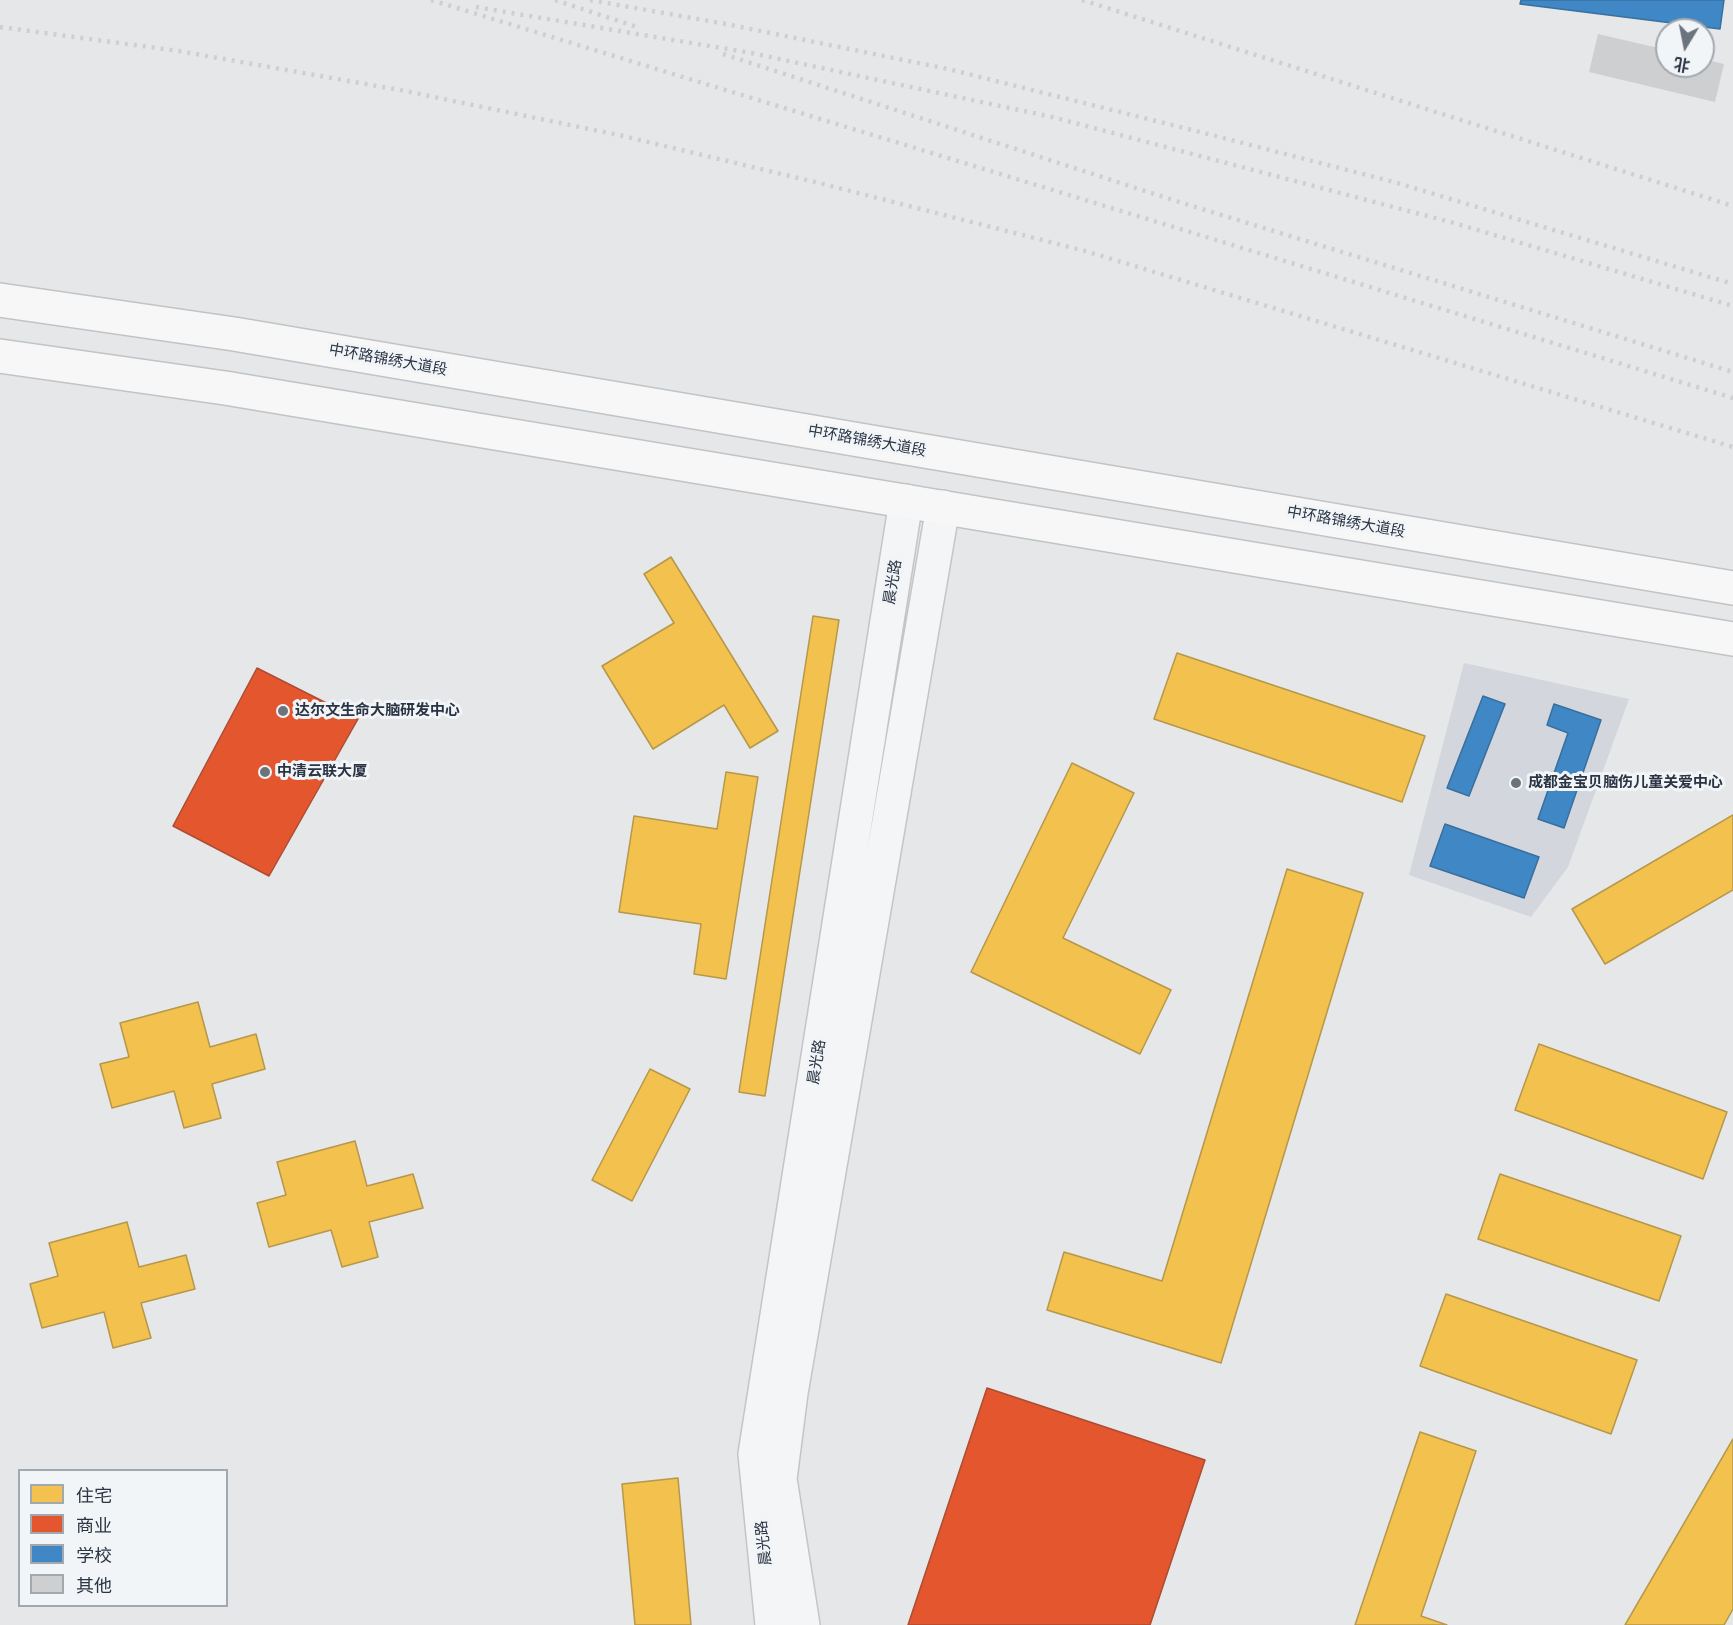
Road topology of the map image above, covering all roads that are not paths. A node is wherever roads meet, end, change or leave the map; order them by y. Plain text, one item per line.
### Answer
1 (0, 300) edge
2 (0, 357) edge
3 (906, 501) junction
4 (943, 507) junction
5 (1733, 588) edge
6 (1733, 639) edge
7 (772, 1625) edge
8 (803, 1625) edge

1 - 5 main road, 中环路锦绣大道段
2 - 3 main road
3 - 4 main road
3 - 7 street, 晨光路
4 - 6 main road
4 - 8 street, 晨光路

